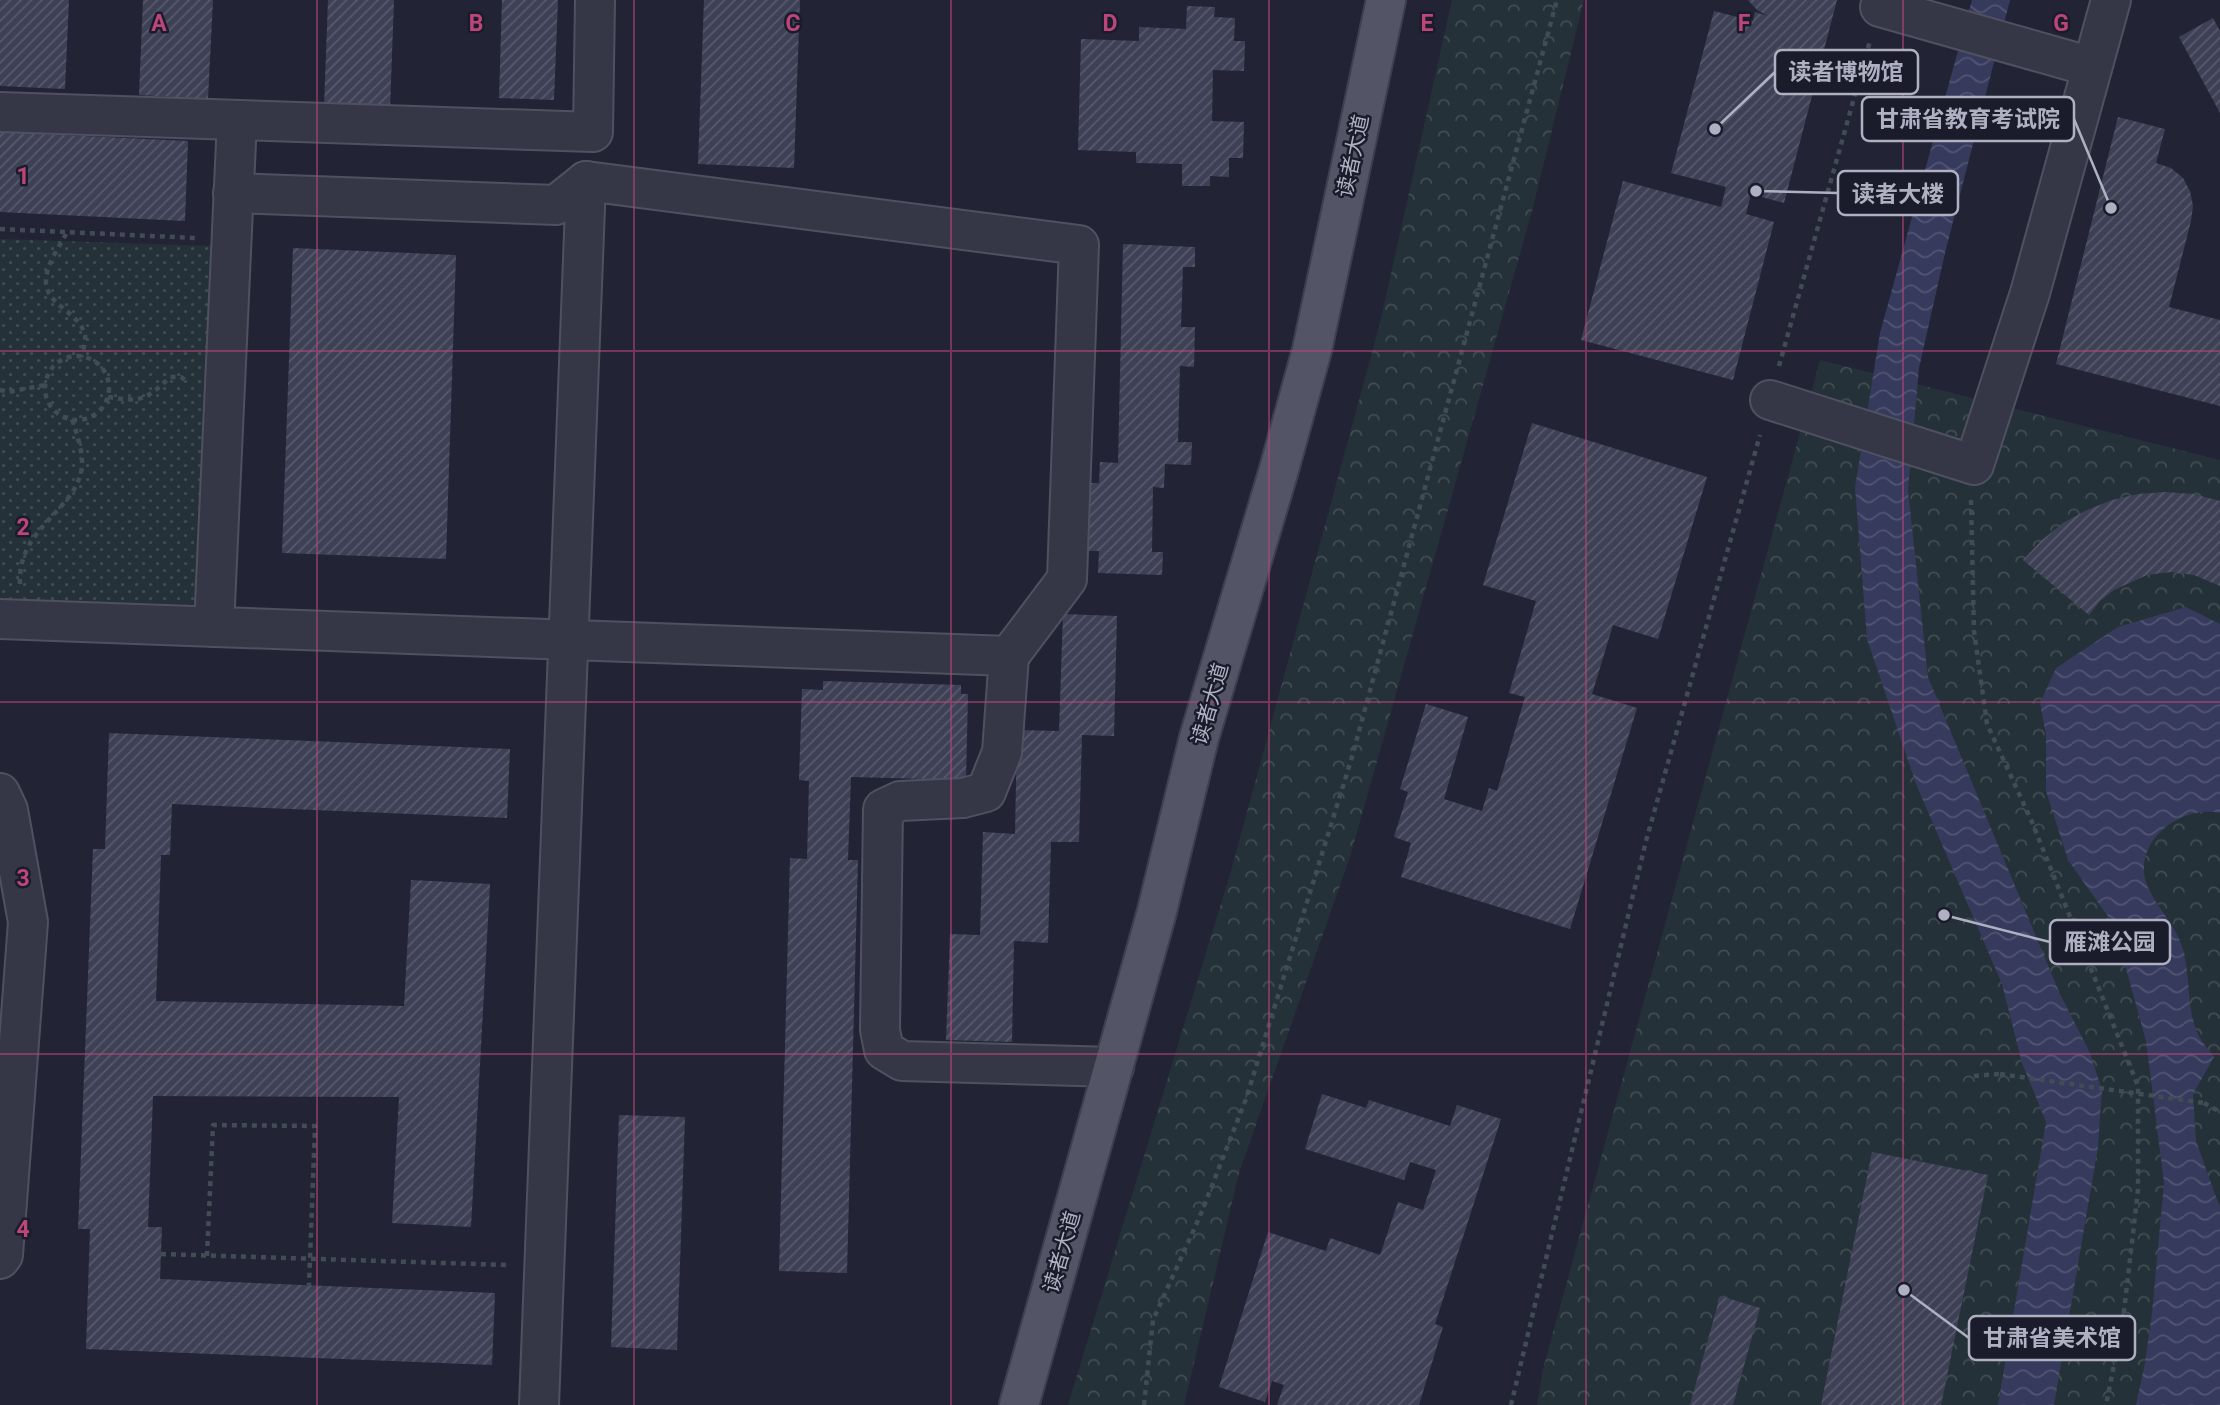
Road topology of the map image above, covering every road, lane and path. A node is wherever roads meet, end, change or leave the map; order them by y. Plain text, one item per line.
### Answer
1 (595, 0) edge
2 (1386, 0) edge
3 (1557, 0) edge
4 (2111, 0) edge
5 (1894, 11) joint
6 (2074, 62) junction
7 (0, 112) edge
8 (237, 120) junction
9 (586, 181) junction
10 (233, 193) junction
11 (0, 229) edge
12 (66, 234) junction
13 (231, 239) junction
14 (81, 357) junction
15 (46, 385) junction
16 (0, 390) edge
17 (108, 397) junction
18 (1770, 400) junction
19 (224, 408) junction
20 (72, 419) junction
21 (1965, 462) junction
22 (10, 619) edge
23 (214, 627) junction
24 (570, 640) junction
25 (1009, 656) junction
26 (0, 793) edge
27 (1114, 1067) junction
28 (1974, 1076) dead end
29 (2220, 1112) edge
30 (161, 1254) dead end
31 (207, 1256) junction
32 (0, 1259) edge
33 (310, 1259) junction
34 (545, 1266) junction
35 (309, 1285) dead end
36 (539, 1405) edge
37 (1019, 1405) edge
38 (1144, 1405) edge
39 (1511, 1405) edge
40 (2106, 1405) edge

1 - 8 street
2 - 27 main road, 读者大道
3 - 38 path
4 - 6 street
5 - 6 street
5 - 18 path
6 - 21 street
7 - 8 street
8 - 10 street
9 - 10 street
9 - 24 street
9 - 25 street
10 - 13 street
11 - 12 path
12 - 13 path
12 - 14 path
13 - 19 street
14 - 15 path
14 - 17 path
15 - 16 path
15 - 20 path
17 - 19 path
17 - 20 path
18 - 21 street
18 - 39 path
19 - 23 street
20 - 22 path
21 - 40 path
22 - 23 street
23 - 24 street
24 - 25 street
24 - 34 street
25 - 27 street
26 - 32 street
27 - 37 main road, 读者大道
28 - 29 path, bridge
30 - 31 path
31 - 33 path
31 - 33 path
33 - 34 path
33 - 35 path
34 - 36 street

